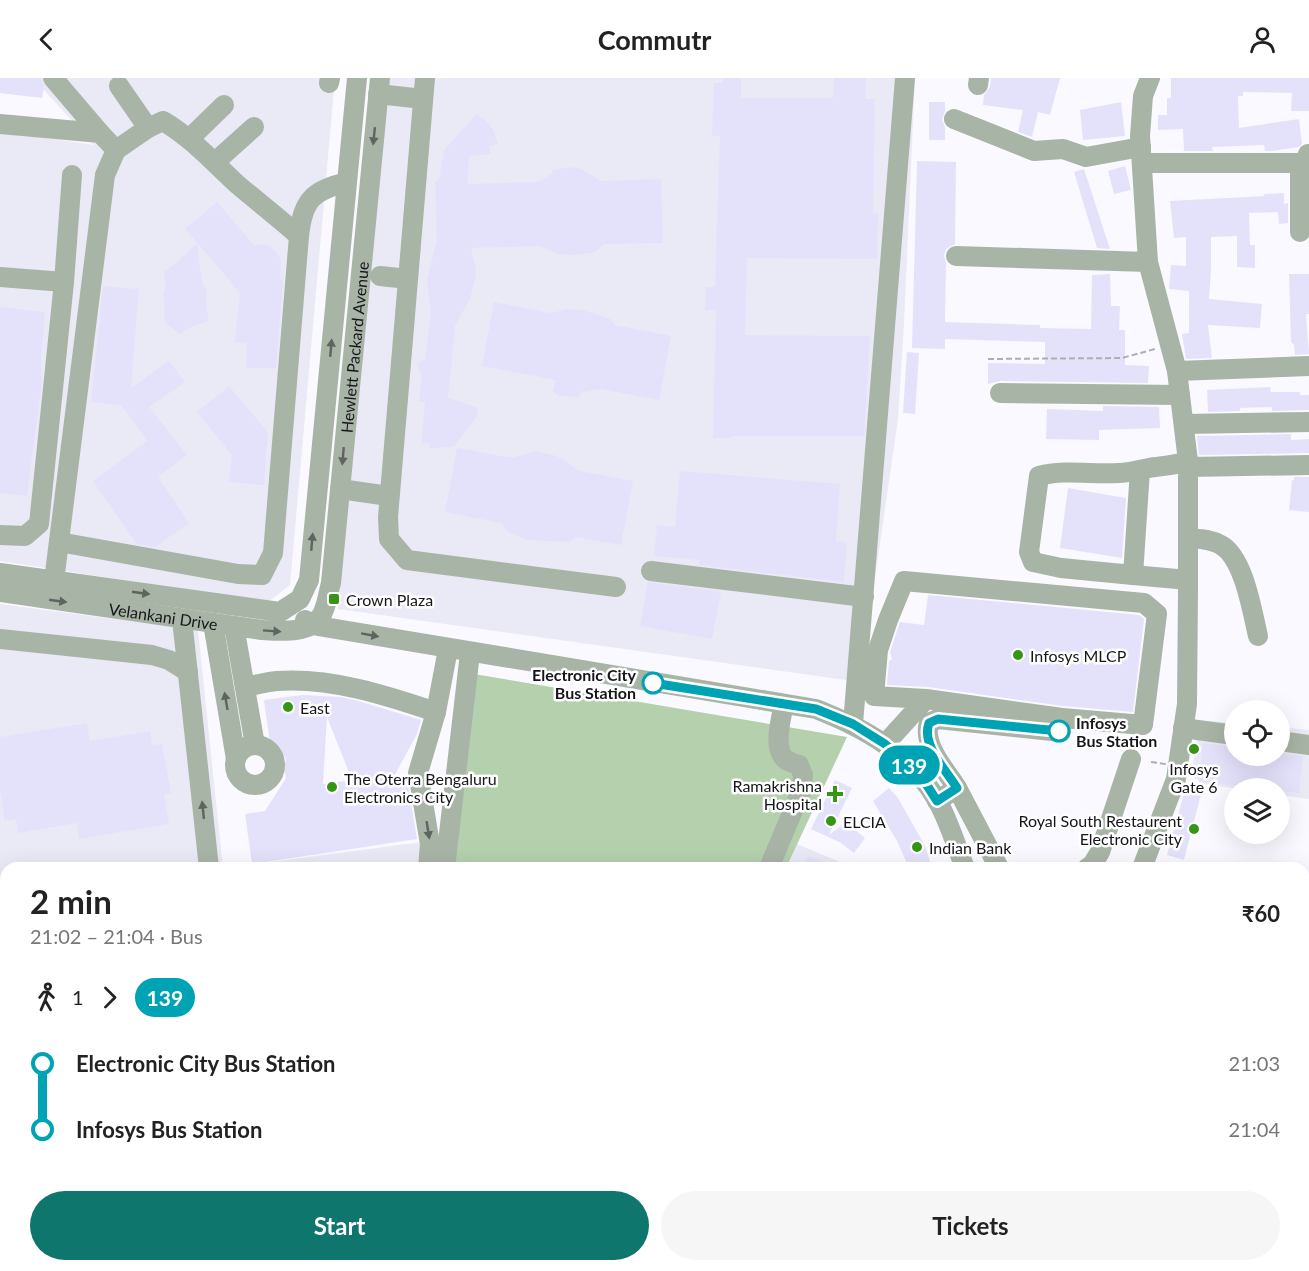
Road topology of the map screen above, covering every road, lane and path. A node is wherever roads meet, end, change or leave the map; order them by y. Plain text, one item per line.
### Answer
1 (53, 78) edge
2 (357, 78) edge
3 (425, 78) edge
4 (905, 78) edge
5 (1150, 78) edge
6 (119, 86) dead end
7 (379, 86) edge
8 (423, 99) junction
9 (224, 105) dead end
10 (954, 119) dead end
11 (0, 124) edge
12 (254, 127) dead end
13 (148, 128) junction
14 (100, 133) junction
15 (189, 139) junction
16 (116, 150) junction
17 (1142, 155) junction
18 (1307, 157) edge
19 (215, 162) junction
20 (72, 175) dead end
21 (347, 182) junction
22 (1300, 232) dead end
23 (299, 236) junction
24 (956, 256) dead end
25 (1148, 262) junction
26 (380, 276) dead end
27 (0, 277) edge
28 (408, 279) junction
29 (64, 282) junction
30 (1170, 344) junction
31 (988, 359) dead end
32 (1309, 366) edge
33 (1177, 371) junction
34 (1000, 393) dead end
35 (1180, 394) junction
36 (1309, 422) edge
37 (1184, 424) junction
38 (1189, 464) junction
39 (1309, 465) edge
40 (1140, 470) junction
41 (340, 489) junction
42 (389, 496) junction
43 (0, 535) edge
44 (1188, 538) junction
45 (59, 542) junction
46 (651, 571) dead end
47 (0, 573) edge
48 (1133, 575) junction
49 (1188, 579) junction
50 (54, 581) junction
51 (616, 587) dead end
52 (0, 592) edge
53 (864, 597) junction
54 (294, 603) junction
55 (182, 619) junction
56 (317, 620) junction
57 (213, 623) junction
58 (234, 626) junction
59 (1258, 636) dead end
60 (0, 639) edge
61 (448, 649) junction
62 (470, 653) junction
63 (188, 672) junction
64 (245, 687) junction
65 (926, 699) junction
66 (784, 704) junction
67 (436, 712) junction
68 (853, 724) junction
69 (1183, 728) junction
70 (1061, 732) dead end
71 (1224, 734) edge
72 (1290, 742) edge
73 (885, 744) junction
74 (255, 745) junction
75 (1309, 745) edge
76 (236, 759) junction
77 (1131, 759) dead end
78 (1151, 762) dead end
79 (1207, 770) dead end
80 (957, 788) junction
81 (937, 801) junction
82 (208, 862) edge
83 (428, 862) edge
84 (446, 862) edge
85 (772, 862) edge
86 (962, 862) edge
87 (996, 862) edge
88 (1094, 862) edge
89 (1144, 862) edge

1 - 14 street
2 - 21 street, Hewlett Packard Avenue
3 - 8 street
4 - 53 street
5 - 17 street
6 - 13 street
7 - 8 street
7 -> 41 street, Hewlett Packard Avenue
8 - 28 street
9 - 15 street
10 - 17 street
11 - 14 street
12 - 19 street
13 - 15 street
13 - 16 street
14 - 16 street
15 - 19 street
16 - 45 street
17 - 18 street
17 - 25 street
18 - 22 street
19 - 23 street
20 - 29 street
21 - 23 street
54 -> 21 street, Hewlett Packard Avenue
23 - 45 street
24 - 25 street
25 - 30 street
26 - 28 street
27 - 29 street
28 - 42 street
29 - 43 street
30 - 31 path
30 - 33 street
32 - 33 street
33 - 35 street
34 - 35 street
35 - 37 street
36 - 37 street
37 - 38 street
38 - 39 street
38 - 40 street
38 - 44 street
40 - 48 street
40 - 48 street
41 - 42 street
41 - 56 street, Hewlett Packard Avenue
42 - 51 street
44 - 49 street
44 - 59 street
45 - 50 street
46 - 53 street
47 - 50 street, Velankani Drive
48 - 49 street
49 - 69 street
50 -> 54 street, Velankani Drive
52 -> 55 street, Velankani Drive
53 - 68 street
54 - 56 street
55 - 57 street, Velankani Drive
55 - 63 street
58 -> 56 street, Velankani Drive
56 -> 61 street
57 - 58 street, Velankani Drive
76 -> 57 street
58 - 64 street
60 - 63 street
61 - 62 street
61 - 67 street
62 - 66 street
62 - 84 street
82 -> 63 street
64 - 67 street
64 - 74 street
65 - 65 street
65 - 73 street
66 - 68 street
66 - 85 street
67 -> 83 street
68 - 73 street
69 - 71 street
69 - 89 street
70 - 80 street
72 - 75 street
73 - 81 street
74 - 76 street
74 - 76 street
77 - 88 street
78 - 79 path, bridge
80 - 81 street
80 - 87 street
81 - 86 street

